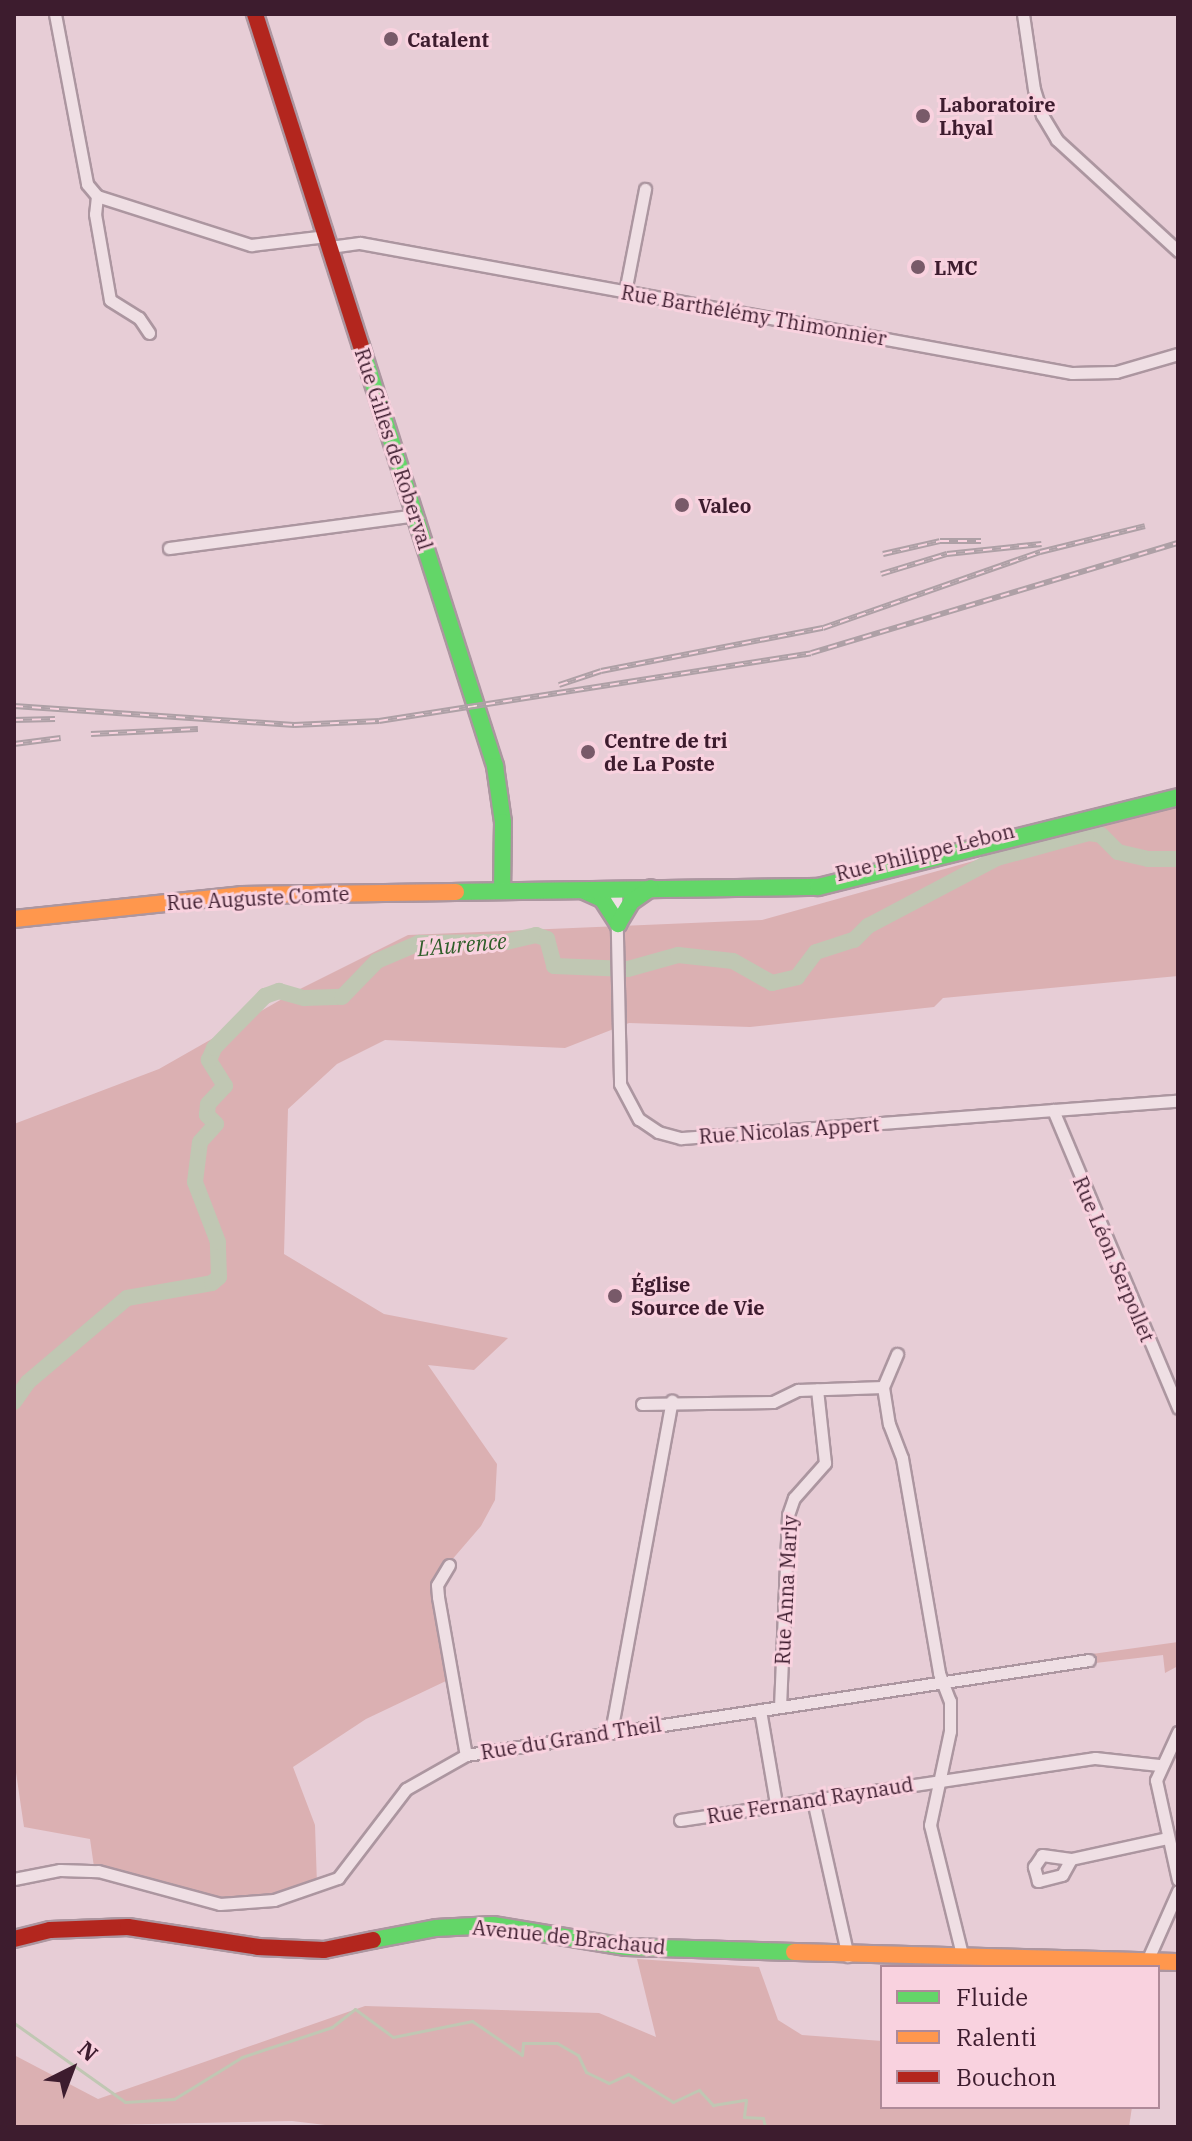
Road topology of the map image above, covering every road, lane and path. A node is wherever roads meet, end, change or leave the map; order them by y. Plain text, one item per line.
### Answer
1 (55, 14) edge
2 (255, 14) edge
3 (1023, 14) edge
4 (645, 189) dead end
5 (97, 196) junction
6 (328, 241) junction
7 (1178, 251) edge
8 (625, 292) junction
9 (149, 333) dead end
10 (1178, 354) edge
11 (415, 515) junction
12 (169, 548) dead end
13 (1178, 788) edge
14 (1178, 797) edge
15 (502, 857) junction
16 (660, 887) junction
17 (535, 889) junction
18 (579, 889) junction
19 (616, 889) junction
20 (502, 890) junction
21 (474, 891) junction
22 (14, 919) edge
23 (618, 924) junction
24 (1178, 1101) edge
25 (1053, 1110) junction
26 (897, 1354) dead end
27 (883, 1387) junction
28 (817, 1389) junction
29 (672, 1401) junction
30 (642, 1404) dead end
31 (1178, 1408) edge
32 (449, 1565) dead end
33 (1089, 1660) dead end
34 (943, 1686) junction
35 (780, 1707) junction
36 (760, 1710) junction
37 (611, 1732) junction
38 (1178, 1732) edge
39 (466, 1755) junction
40 (1159, 1765) junction
41 (939, 1780) junction
42 (813, 1800) junction
43 (776, 1804) junction
44 (680, 1820) dead end
45 (1167, 1838) junction
46 (1071, 1859) dead end
47 (14, 1879) edge
48 (1178, 1880) edge
49 (1178, 1891) edge
50 (1174, 1907) edge
51 (14, 1939) edge
52 (848, 1956) junction
53 (963, 1958) junction
54 (1147, 1961) junction
55 (1178, 1962) edge

1 - 5 street
2 - 6 street, Rue Gilles de Roberval
3 - 7 street
4 - 8 street
5 - 6 street, Rue Barthélémy Thimonnier
5 - 9 street
6 - 8 street, Rue Barthélémy Thimonnier
6 - 11 street, Rue Gilles de Roberval
8 - 10 street, Rue Barthélémy Thimonnier
11 - 12 street
11 - 15 street, Rue Gilles de Roberval
13 - 16 street, Rue Philippe Lebon
14 - 16 street, Rue Philippe Lebon
15 - 17 street
15 - 20 street, Rue Gilles de Roberval
15 - 21 street
16 - 19 street, Rue Philippe Lebon
16 - 23 street
17 - 18 street, Rue Philippe Lebon
17 - 20 street, Rue Philippe Lebon
18 - 19 street, Rue Philippe Lebon
18 - 23 street
19 - 23 street, Rue Nicolas Appert
20 - 21 street, Rue Auguste Comte
21 - 22 street, Rue Auguste Comte
23 - 25 street, Rue Nicolas Appert
24 - 25 street, Rue Nicolas Appert
25 - 31 street, Rue Léon Serpollet
26 - 27 street
27 - 28 street
27 - 34 street
28 - 29 street
28 - 35 street, Rue Anna Marly
29 - 30 street
29 - 37 street
32 - 39 street
33 - 34 street, Rue du Grand Theil
34 - 35 street, Rue du Grand Theil
34 - 41 street
35 - 36 street, Rue du Grand Theil
36 - 37 street, Rue du Grand Theil
36 - 43 street
37 - 39 street, Rue du Grand Theil
38 - 40 street
39 - 47 street, Rue du Grand Theil
40 - 41 street, Rue Fernand Raynaud
40 - 45 street
41 - 42 street, Rue Fernand Raynaud
41 - 53 street
42 - 43 street, Rue Fernand Raynaud
42 - 52 street
43 - 44 street, Rue Fernand Raynaud
45 - 46 street
45 - 48 street
49 - 50 street
50 - 54 street
51 - 52 street, Avenue de Brachaud
52 - 53 street, Avenue de Brachaud
53 - 54 street, Avenue de Brachaud
54 - 55 street, Avenue de Brachaud

